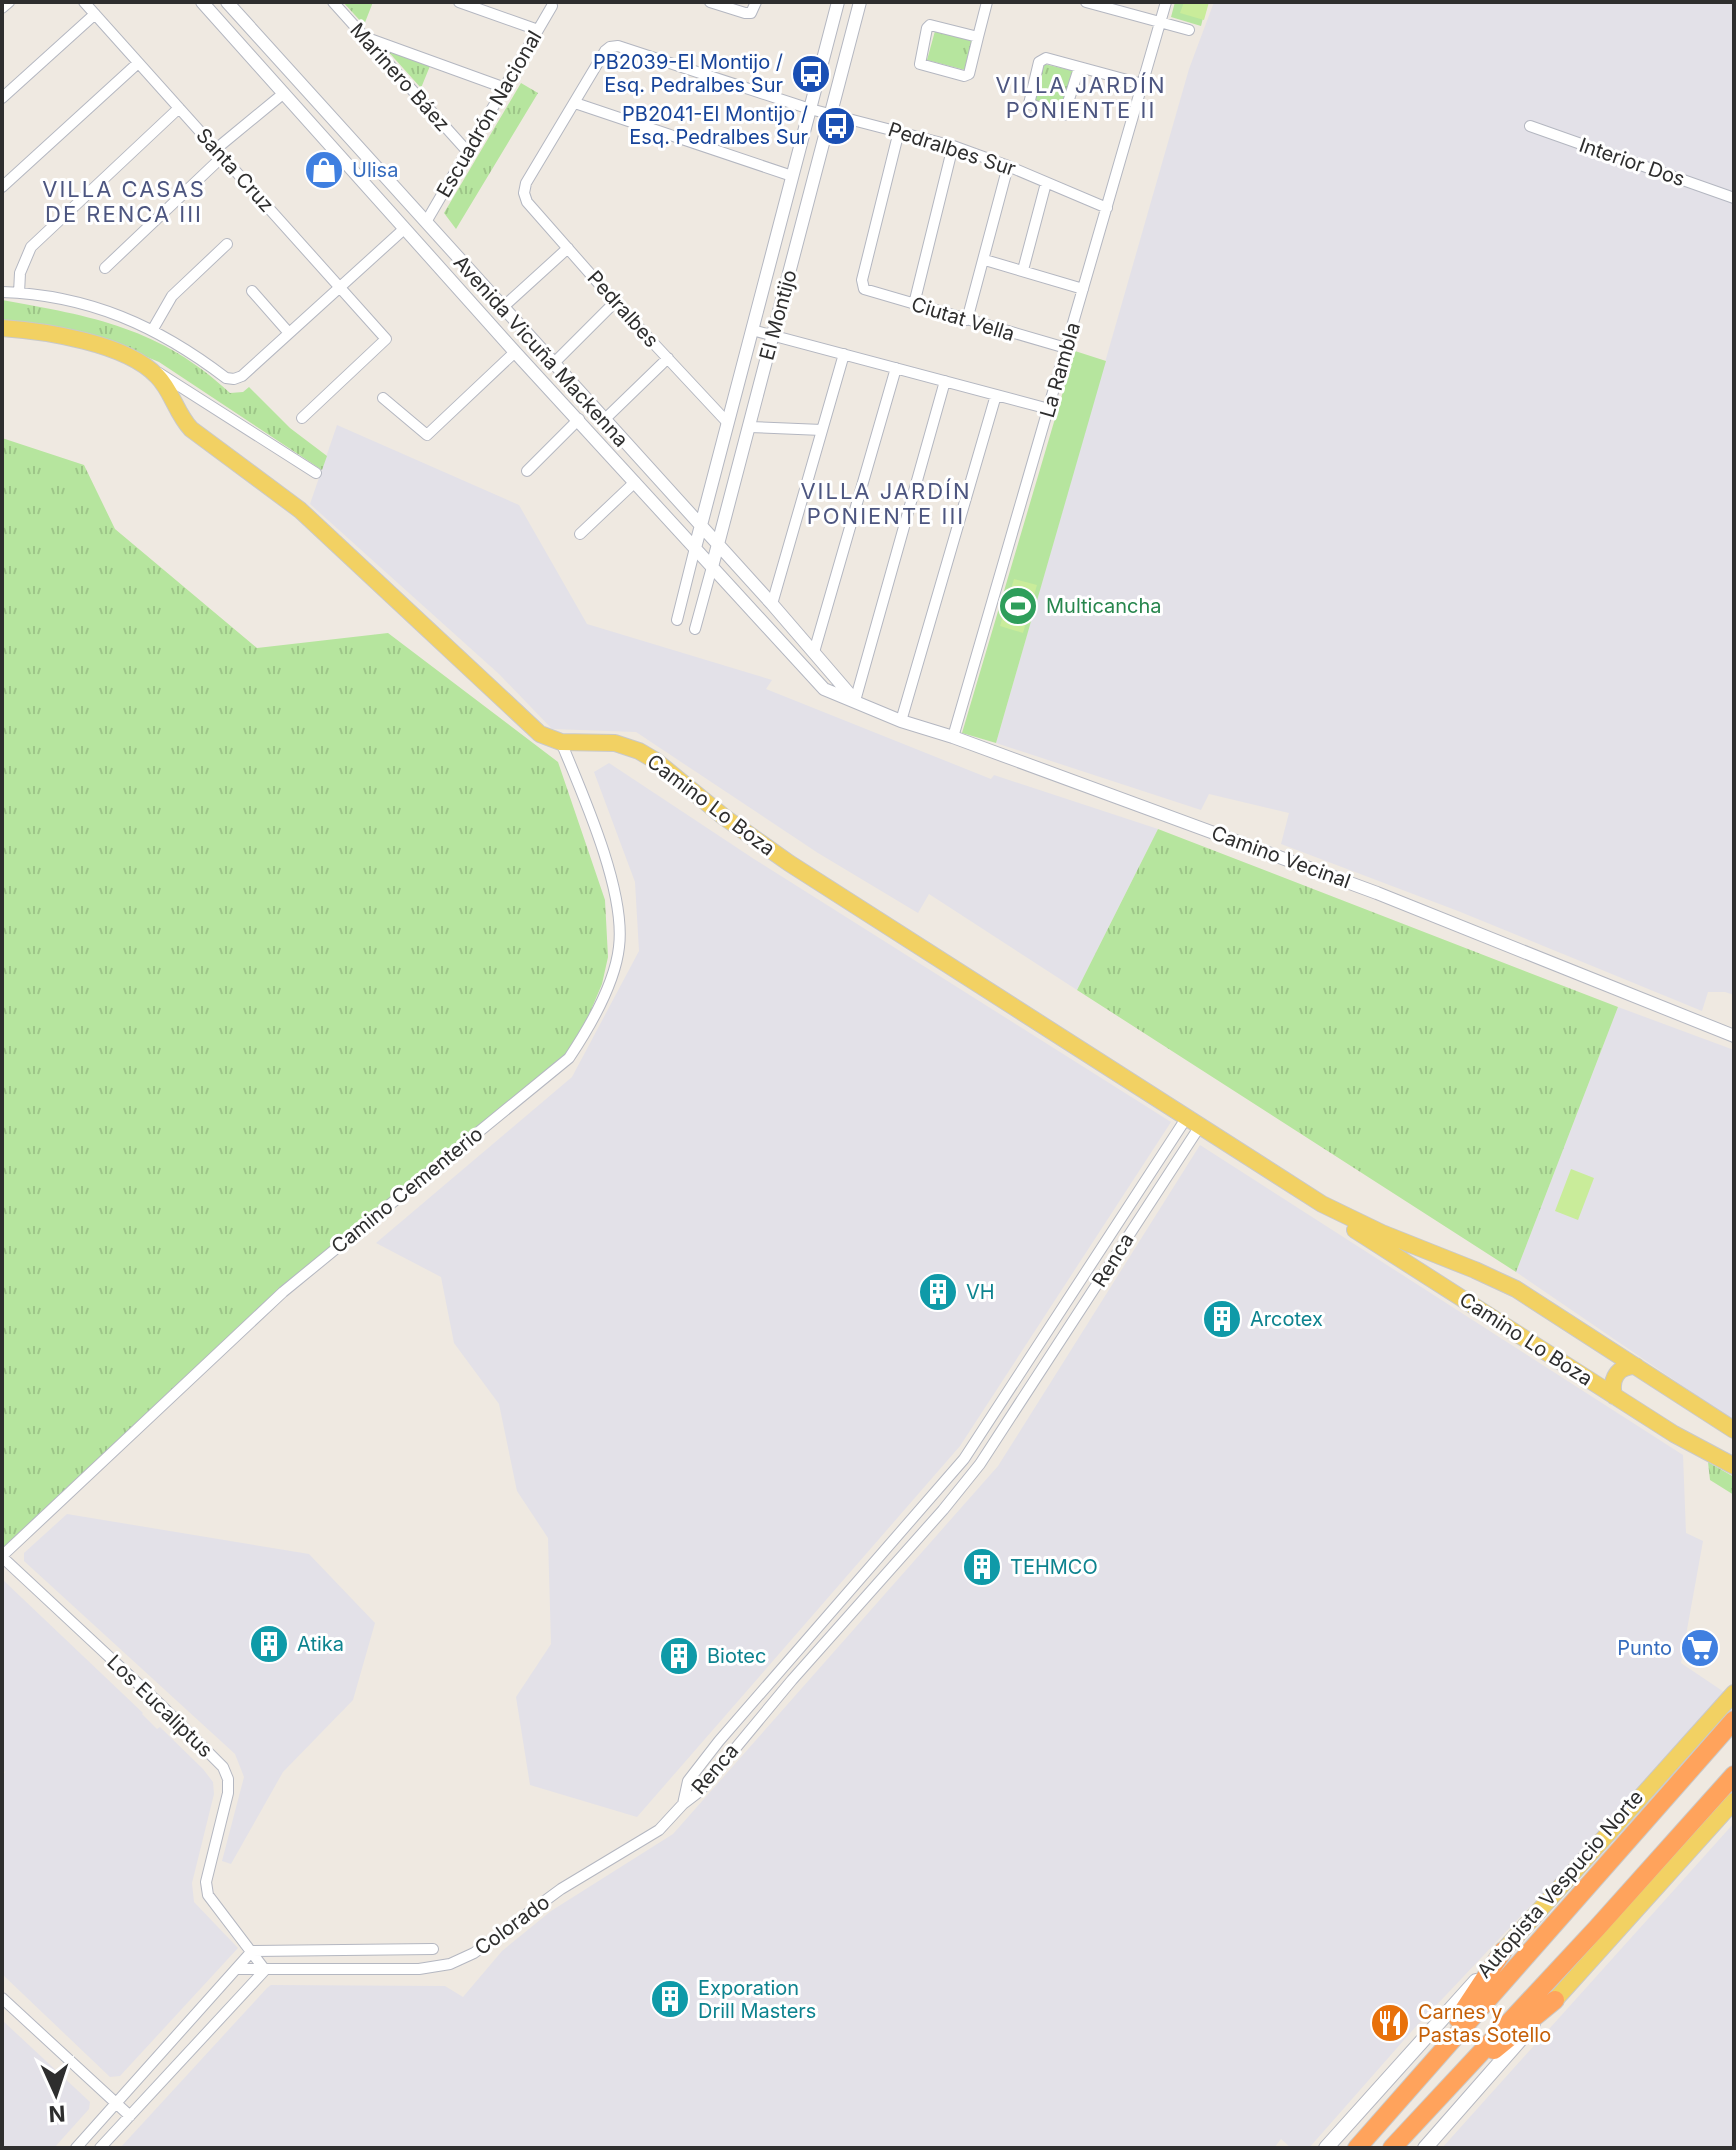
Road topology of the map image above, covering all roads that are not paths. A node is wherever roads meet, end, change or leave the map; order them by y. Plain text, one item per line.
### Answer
1 (9, 2) edge
2 (84, 2) edge
3 (202, 2) edge
4 (227, 2) edge
5 (333, 2) edge
6 (459, 2) edge
7 (710, 2) edge
8 (838, 2) edge
9 (860, 2) edge
10 (987, 2) edge
11 (1086, 2) edge
12 (1166, 2) edge
13 (552, 6) dead end
14 (753, 7) edge
15 (2, 8) edge
16 (95, 14) junction
17 (1160, 22) junction
18 (538, 30) junction
19 (1189, 30) dead end
20 (978, 37) junction
21 (365, 38) junction
22 (138, 63) junction
23 (1079, 68) junction
24 (1142, 84) junction
25 (505, 88) junction
26 (284, 93) junction
27 (2, 98) edge
28 (575, 103) junction
29 (179, 108) junction
30 (810, 109) junction
31 (831, 114) junction
32 (1530, 126) dead end
33 (899, 131) junction
34 (953, 146) junction
35 (467, 151) junction
36 (362, 152) junction
37 (219, 153) junction
38 (348, 164) junction
39 (1008, 166) junction
40 (792, 176) junction
41 (1046, 183) junction
42 (2, 187) edge
43 (1734, 198) edge
44 (1107, 208) junction
45 (426, 222) junction
46 (404, 229) junction
47 (227, 244) dead end
48 (568, 248) junction
49 (456, 257) junction
50 (985, 260) junction
51 (105, 268) dead end
52 (1023, 270) junction
53 (442, 271) junction
54 (340, 287) junction
55 (1083, 289) junction
56 (252, 291) dead end
57 (2, 292) edge
58 (19, 293) junction
59 (615, 302) junction
60 (914, 304) junction
61 (502, 308) junction
62 (967, 320) junction
63 (2, 328) edge
64 (153, 329) junction
65 (752, 330) junction
66 (289, 333) junction
67 (773, 335) junction
68 (529, 338) junction
69 (1066, 348) junction
70 (515, 352) junction
71 (844, 354) junction
72 (668, 358) junction
73 (553, 364) junction
74 (896, 368) junction
75 (150, 369) junction
76 (945, 381) junction
77 (996, 395) junction
78 (383, 398) dead end
79 (1049, 409) junction
80 (302, 418) dead end
81 (579, 419) junction
82 (604, 420) junction
83 (727, 422) junction
84 (749, 427) junction
85 (822, 430) junction
86 (527, 471) dead end
87 (316, 473) dead end
88 (635, 482) junction
89 (701, 525) junction
90 (580, 534) dead end
91 (718, 544) junction
92 (695, 548) junction
93 (712, 567) junction
94 (772, 604) junction
95 (677, 620) dead end
96 (695, 629) dead end
97 (814, 652) junction
98 (824, 689) joint
99 (855, 701) junction
100 (901, 721) junction
101 (953, 737) junction
102 (561, 742) junction
103 (1734, 1036) edge
104 (1194, 1121) junction
105 (1322, 1204) junction
106 (1126, 1210) junction
107 (1140, 1218) junction
108 (1636, 1366) junction
109 (1023, 1372) junction
110 (1036, 1380) junction
111 (1614, 1396) junction
112 (1734, 1430) edge
113 (1734, 1466) edge
114 (2, 1557) edge
115 (1734, 1693) edge
116 (1734, 1720) edge
117 (719, 1741) junction
118 (730, 1752) junction
119 (1734, 1775) edge
120 (1734, 1801) edge
121 (683, 1804) junction
122 (433, 1949) dead end
123 (252, 1951) junction
124 (1503, 1951) junction
125 (236, 1969) junction
126 (265, 1970) junction
127 (2, 1998) edge
128 (1555, 2000) junction
129 (166, 2049) junction
130 (180, 2061) junction
131 (1411, 2087) junction
132 (1439, 2095) junction
133 (117, 2104) junction
134 (130, 2116) junction
135 (76, 2148) edge
136 (100, 2148) edge
137 (1326, 2148) edge
138 (1357, 2148) edge
139 (1392, 2148) edge
140 (1425, 2148) edge

1 - 15 street
2 - 16 street, Santa Cruz
3 - 26 street, Avenida Vicuña Mackenna
4 - 36 street, Avenida Vicuña Mackenna
5 - 21 street, Marinero Báez
6 - 18 street
7 - 14 street
8 - 30 street, El Montijo
9 - 31 street, El Montijo
10 - 20 street
11 - 17 street
12 - 17 street, La Rambla
13 - 18 street, Escuadrón Nacional
16 - 22 street, Santa Cruz
16 - 27 street
17 - 19 street
17 - 24 street, La Rambla
18 - 25 street, Escuadrón Nacional
20 - 20 street
21 - 25 street
21 - 35 street, Marinero Báez
22 - 29 street, Santa Cruz
22 - 42 street
23 - 23 street
23 - 24 street
24 - 44 street, La Rambla
25 - 35 street, Escuadrón Nacional
26 - 37 street
26 - 38 street, Avenida Vicuña Mackenna
28 - 30 street, Pedralbes Sur
28 - 40 street
28 - 48 street, Pedralbes
29 - 37 street, Santa Cruz
29 - 58 street
30 - 31 street, Pedralbes Sur
30 - 40 street, El Montijo
31 - 33 street, Pedralbes Sur
31 - 67 street, El Montijo
32 - 43 street, Interior Dos
33 - 34 street, Pedralbes Sur
33 - 60 street, Ciutat Vella
34 - 39 street, Pedralbes Sur
34 - 60 street
35 - 45 street, Escuadrón Nacional
36 - 38 street
36 - 45 street, Avenida Vicuña Mackenna
37 - 51 street
37 - 54 street, Santa Cruz
38 - 46 street, Avenida Vicuña Mackenna
39 - 41 street, Pedralbes Sur
39 - 50 street
40 - 65 street, El Montijo
41 - 44 street, Pedralbes Sur
41 - 52 street
44 - 55 street, La Rambla
45 - 49 street, Avenida Vicuña Mackenna
46 - 53 street, Avenida Vicuña Mackenna
46 - 54 street
47 - 64 street
48 - 59 street, Pedralbes
48 - 61 street
49 - 53 street
49 - 61 street, Avenida Vicuña Mackenna
50 - 52 street
50 - 62 street
52 - 55 street
53 - 70 street, Avenida Vicuña Mackenna
54 - 66 street
54 - 80 street, Santa Cruz
55 - 69 street, La Rambla
56 - 66 street
57 - 58 street
58 - 64 street
59 - 72 street, Pedralbes
59 - 73 street
60 - 62 street, Ciutat Vella
61 - 68 street, Avenida Vicuña Mackenna
62 - 69 street, Ciutat Vella
63 - 75 main road, Camino Lo Boza
64 - 66 street
65 - 67 street
65 - 83 street, El Montijo
67 - 71 street
67 - 84 street, El Montijo
68 - 70 street
68 - 73 street, Avenida Vicuña Mackenna
69 - 79 street, La Rambla
70 - 78 street
70 - 81 street, Avenida Vicuña Mackenna
71 - 74 street
71 - 85 street
72 - 82 street
72 - 83 street, Pedralbes
73 - 82 street, Avenida Vicuña Mackenna
74 - 76 street
74 - 97 street
75 - 87 street, Camino Lo Boza
75 - 102 main road, Camino Lo Boza
76 - 77 street
76 - 99 street
77 - 79 street
77 - 100 street
79 - 101 street, La Rambla
81 - 86 street
81 - 88 street, Avenida Vicuña Mackenna
82 - 89 street, Avenida Vicuña Mackenna
83 - 89 street, El Montijo
84 - 85 street
84 - 91 street, El Montijo
85 - 94 street
88 - 90 street
88 - 92 street, Avenida Vicuña Mackenna
89 - 91 street, Avenida Vicuña Mackenna
89 - 92 street, El Montijo
91 - 93 street, El Montijo
91 - 94 street, Avenida Vicuña Mackenna
92 - 93 street, Avenida Vicuña Mackenna
92 - 95 street, El Montijo
93 - 96 street, El Montijo
93 - 98 street, Avenida Vicuña Mackenna
94 - 97 street, Avenida Vicuña Mackenna
97 - 99 street, Avenida Vicuña Mackenna
98 - 99 street, Camino Vecinal
99 - 100 street, Camino Vecinal
100 - 101 street, Camino Vecinal
101 - 103 street, Camino Vecinal
102 - 104 main road, Camino Lo Boza
102 - 114 street, Camino Cementerio
104 - 105 main road, Camino Lo Boza
104 - 106 street, Renca
104 - 107 street, Renca
105 - 108 main road, Camino Lo Boza
105 - 111 main road, Camino Lo Boza
106 - 107 street
106 - 109 street, Renca
107 - 110 street, Renca
108 - 111 main road
108 - 112 main road, Camino Lo Boza
109 - 110 street
109 - 117 street, Renca
110 - 118 street, Renca
111 - 113 main road, Camino Lo Boza
114 - 123 street, Los Eucaliptus
115 - 124 main road
116 - 131 highway, Autopista Vespucio Norte
117 - 118 street
117 - 121 street, Renca
118 - 121 street, Renca
119 - 132 highway
120 - 128 main road
121 - 126 street, Colorado
122 - 123 street
123 - 125 street
123 - 126 street, Los Eucaliptus
124 - 131 highway
124 - 137 main road
125 - 126 street, Colorado
125 - 129 street
126 - 130 street
127 - 133 street
128 - 132 highway
128 - 140 main road
129 - 130 street
129 - 133 street
130 - 134 street
131 - 138 highway, Autopista Vespucio Norte
132 - 139 highway
133 - 134 street
133 - 135 street
134 - 136 street

